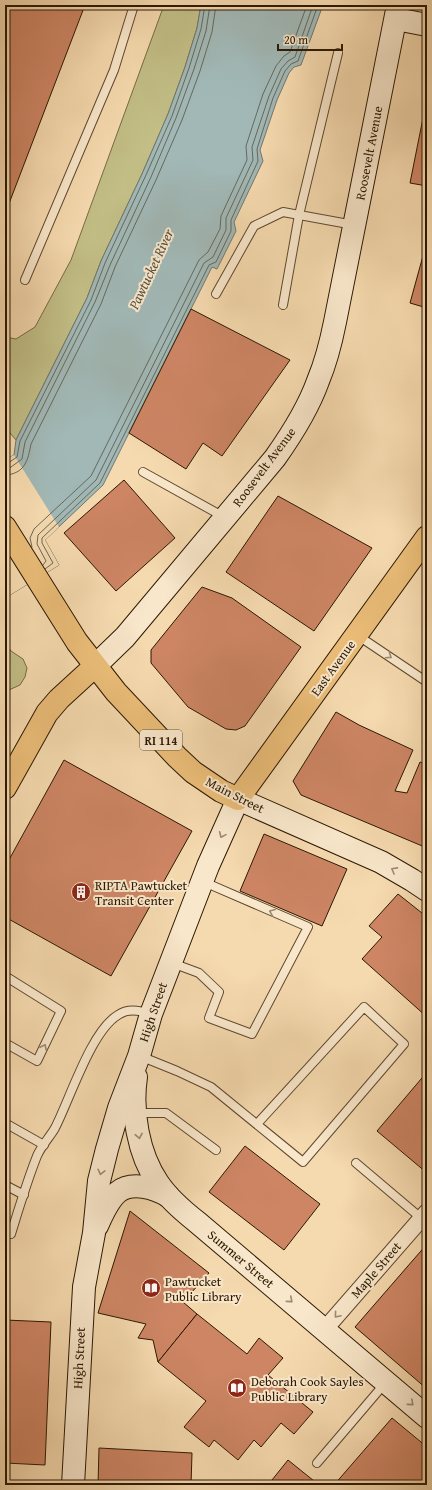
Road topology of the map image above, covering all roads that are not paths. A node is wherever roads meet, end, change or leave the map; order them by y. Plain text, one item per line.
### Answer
1 (134, 5) edge
2 (397, 12) edge
3 (427, 25) edge
4 (338, 53) dead end
5 (299, 215) junction
6 (355, 225) junction
7 (25, 280) dead end
8 (216, 294) dead end
9 (283, 305) dead end
10 (143, 472) dead end
11 (225, 518) junction
12 (5, 527) edge
13 (425, 544) edge
14 (357, 635) junction
15 (95, 666) junction
16 (427, 682) edge
17 (5, 788) edge
18 (238, 799) junction
19 (203, 881) junction
20 (427, 890) edge
21 (171, 963) junction
22 (5, 976) edge
23 (151, 1014) junction
24 (5, 1043) edge
25 (139, 1056) junction
26 (136, 1113) junction
27 (5, 1123) edge
28 (257, 1124) junction
29 (44, 1145) junction
30 (216, 1150) dead end
31 (356, 1163) dead end
32 (5, 1185) edge
33 (24, 1195) junction
34 (168, 1196) junction
35 (424, 1215) edge
36 (5, 1231) edge
37 (94, 1233) junction
38 (325, 1329) junction
39 (386, 1382) junction
40 (427, 1417) edge
41 (317, 1463) dead end
42 (73, 1485) edge

1 - 7 lane
2 - 3 main road
2 - 6 main road, Roosevelt Avenue
4 - 5 lane
5 - 6 lane
5 - 8 lane
5 - 9 lane
6 - 11 main road, Roosevelt Avenue
10 - 11 lane
11 - 15 main road, Roosevelt Avenue
12 - 15 main road, Main Street / RI 114
13 - 14 main road, East Avenue
14 -> 16 lane
14 - 18 main road, East Avenue
15 - 17 main road, Roosevelt Avenue
15 - 18 main road, Main Street / RI 114
18 -> 19 main road, High Street
20 -> 18 main road, Main Street
19 - 21 main road, High Street
21 -> 19 lane
21 - 23 main road, High Street
24 -> 22 lane
23 - 25 main road, High Street
23 - 29 lane
25 - 26 main road, Summer Street
25 - 28 lane
25 -> 37 main road, High Street
26 - 30 lane
26 -> 34 main road, Summer Street
27 - 29 lane
28 - 28 lane
29 - 33 lane
31 - 35 lane
32 - 33 lane
33 - 36 lane
34 - 37 main road, High Street
34 -> 38 main road, Summer Street
35 -> 38 street, Maple Street
37 - 42 main road, High Street
38 - 39 main road, Summer Street
39 -> 40 main road, Summer Street
39 - 41 lane

